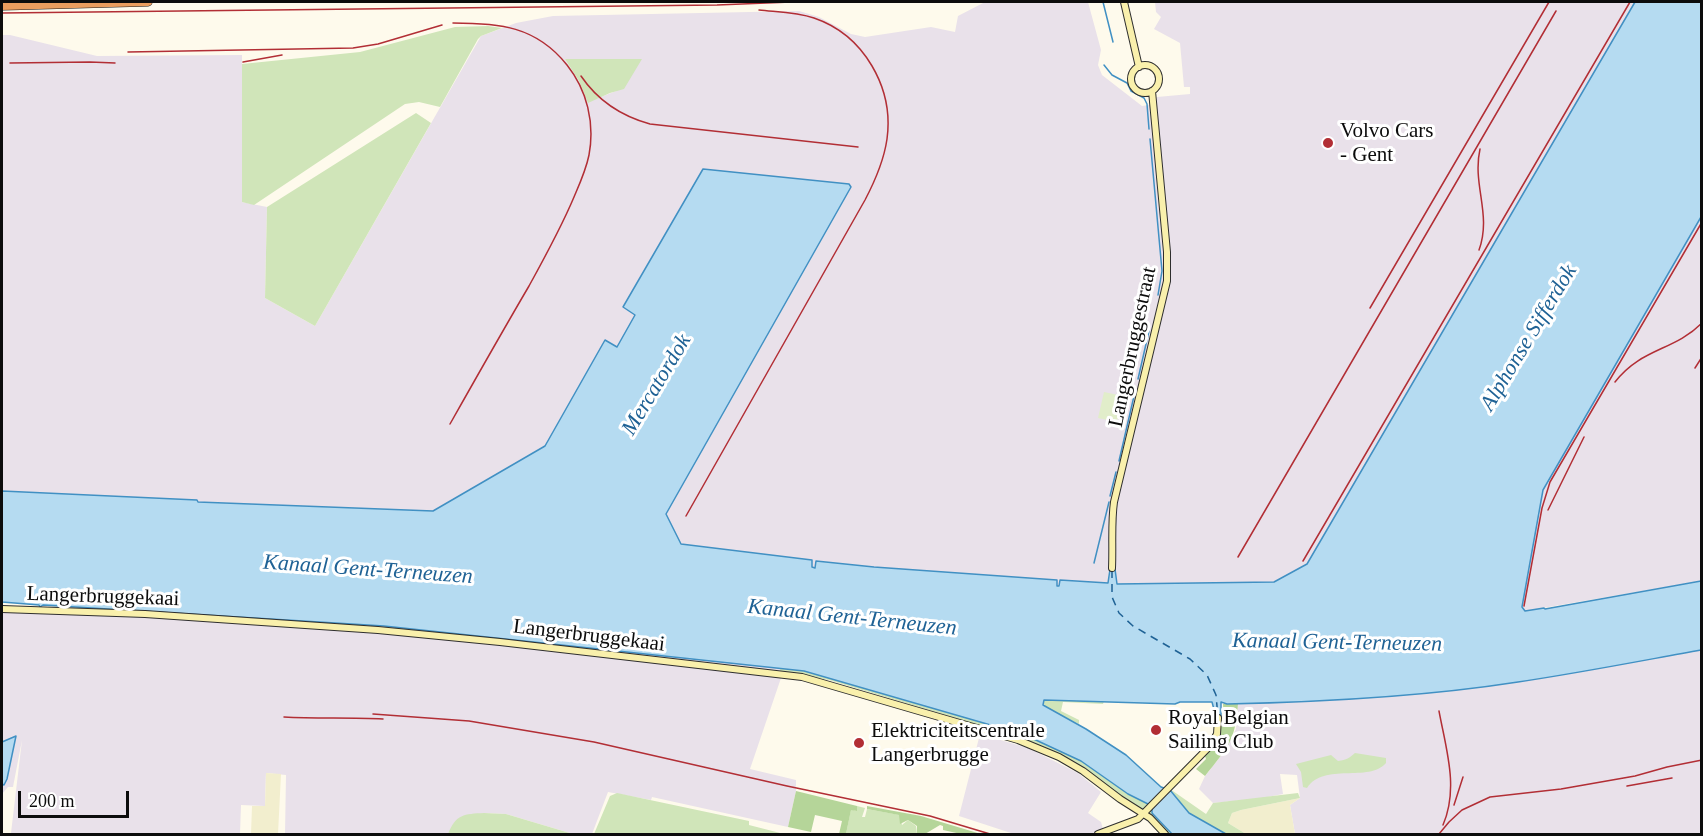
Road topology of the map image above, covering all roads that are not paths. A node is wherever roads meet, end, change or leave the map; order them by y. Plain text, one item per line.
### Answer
1 (148, 2) edge
2 (1125, 2) edge
3 (2, 6) edge
4 (1142, 66) junction
5 (1152, 91) junction
6 (1144, 93) junction
7 (1153, 110) junction
8 (1112, 568) dead end
9 (2, 609) edge
10 (1218, 718) dead end
11 (1142, 813) junction
12 (1098, 834) edge
13 (1165, 834) edge

1 - 3 highway
2 - 4 main road, Langerbruggestraat
4 - 5 main road, Langerbruggestraat
4 - 6 main road, Langerbruggestraat
5 - 6 main road
5 - 7 main road, Langerbruggestraat
6 - 7 main road, Langerbruggestraat
7 - 8 main road, Langerbruggestraat
9 - 11 main road, Langerbruggekaai
10 - 11 main road
11 - 12 main road
11 - 13 main road, Langerbruggekaai

